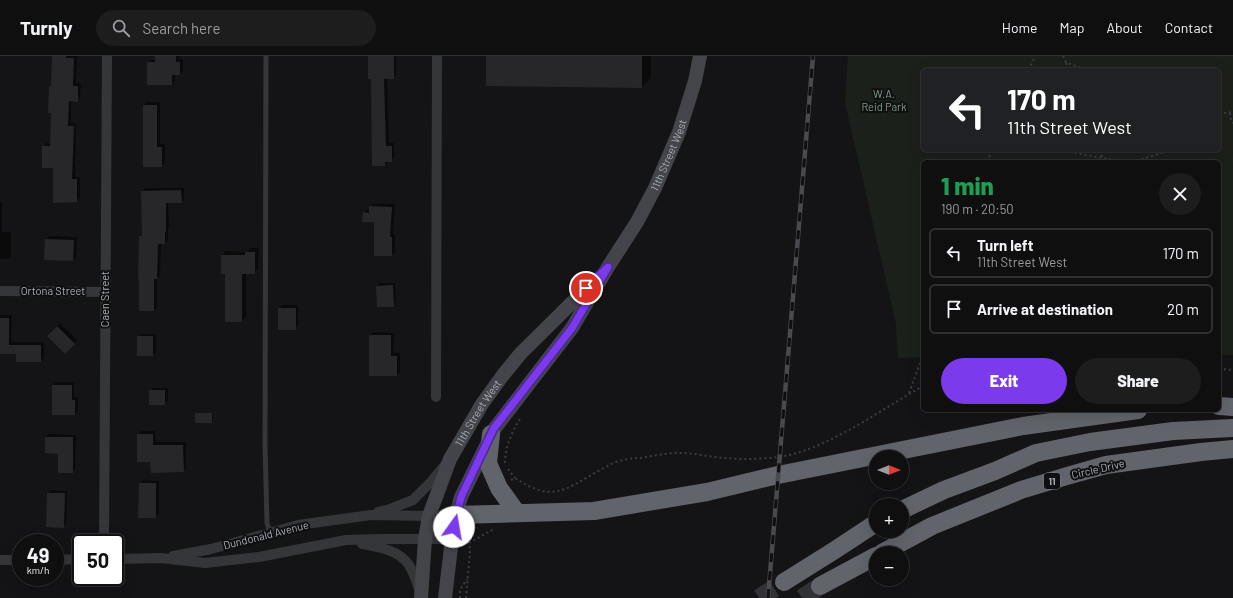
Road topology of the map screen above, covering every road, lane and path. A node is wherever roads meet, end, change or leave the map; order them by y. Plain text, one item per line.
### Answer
1 (107, 56) edge
2 (266, 56) edge
3 (437, 56) edge
4 (700, 56) edge
5 (1034, 56) edge
6 (1063, 56) edge
7 (1066, 62) junction
8 (1030, 68) edge
9 (1069, 68) edge
10 (1081, 68) edge
11 (1233, 112) edge
12 (1230, 113) junction
13 (1221, 114) edge
14 (1233, 123) edge
15 (1070, 152) edge
16 (1101, 152) edge
17 (1165, 152) edge
18 (1102, 158) junction
19 (1116, 160) edge
20 (1138, 160) edge
21 (608, 267) junction
22 (0, 291) edge
23 (105, 292) junction
24 (921, 360) edge
25 (1221, 369) edge
26 (1233, 370) edge
27 (921, 387) edge
28 (908, 394) junction
29 (436, 396) dead end
30 (1221, 406) edge
31 (1233, 407) edge
32 (1124, 412) edge
33 (521, 417) dead end
34 (1233, 428) edge
35 (491, 434) junction
36 (1233, 449) edge
37 (450, 459) junction
38 (515, 478) junction
39 (499, 488) junction
40 (909, 507) edge
41 (517, 513) junction
42 (371, 515) junction
43 (464, 515) junction
44 (429, 516) junction
45 (869, 528) edge
46 (270, 532) junction
47 (104, 534) edge
48 (426, 539) junction
49 (452, 539) junction
50 (346, 540) junction
51 (895, 546) edge
52 (161, 558) junction
53 (124, 559) edge
54 (0, 560) edge
55 (12, 560) edge
56 (869, 560) edge
57 (468, 578) junction
58 (784, 582) tunnel mouth
59 (820, 586) tunnel mouth
60 (421, 596) edge
61 (445, 598) edge
62 (460, 598) edge
63 (466, 598) edge

1 - 23 street, Caen Street
2 - 46 lane
3 - 29 street
4 - 21 main road, 11th Street West
5 - 8 path
6 - 7 path
7 - 9 path
7 - 10 path
11 - 12 path
12 - 13 path
12 - 14 path
15 - 18 path
16 - 18 path
17 - 20 path
18 - 19 path
21 - 35 main road, 11th Street West
21 - 37 main road, 11th Street West
22 - 23 street, Ortona Street
23 - 47 street, Caen Street
24 - 28 path
25 - 26 path
27 - 28 path
28 - 38 path
30 - 31 highway
32 - 41 highway
33 - 38 path
34 - 40 highway
35 - 39 highway
35 - 43 main road, 11th Street West
36 - 51 highway, Circle Drive / 11
37 - 42 street, Dundonald Avenue
37 - 44 main road, 11th Street West
38 - 39 path
39 - 41 highway
41 - 43 highway
42 - 44 street, Dundonald Avenue
42 - 46 street, Dundonald Avenue
43 - 44 street, Dundonald Avenue
43 - 49 main road, 11th Street West
43 - 57 path
44 - 48 main road, 11th Street West
45 - 58 highway
46 - 52 street, Dundonald Avenue
48 - 49 street, Dundonald Avenue
48 - 50 street, Dundonald Avenue
48 - 60 main road, 11th Street West
49 - 61 main road, 11th Street West
50 - 52 street, Dundonald Avenue
50 - 60 street, Dundonald Avenue
52 - 53 street, Dundonald Avenue
54 - 55 street
56 - 59 highway
57 - 62 path
57 - 63 path

